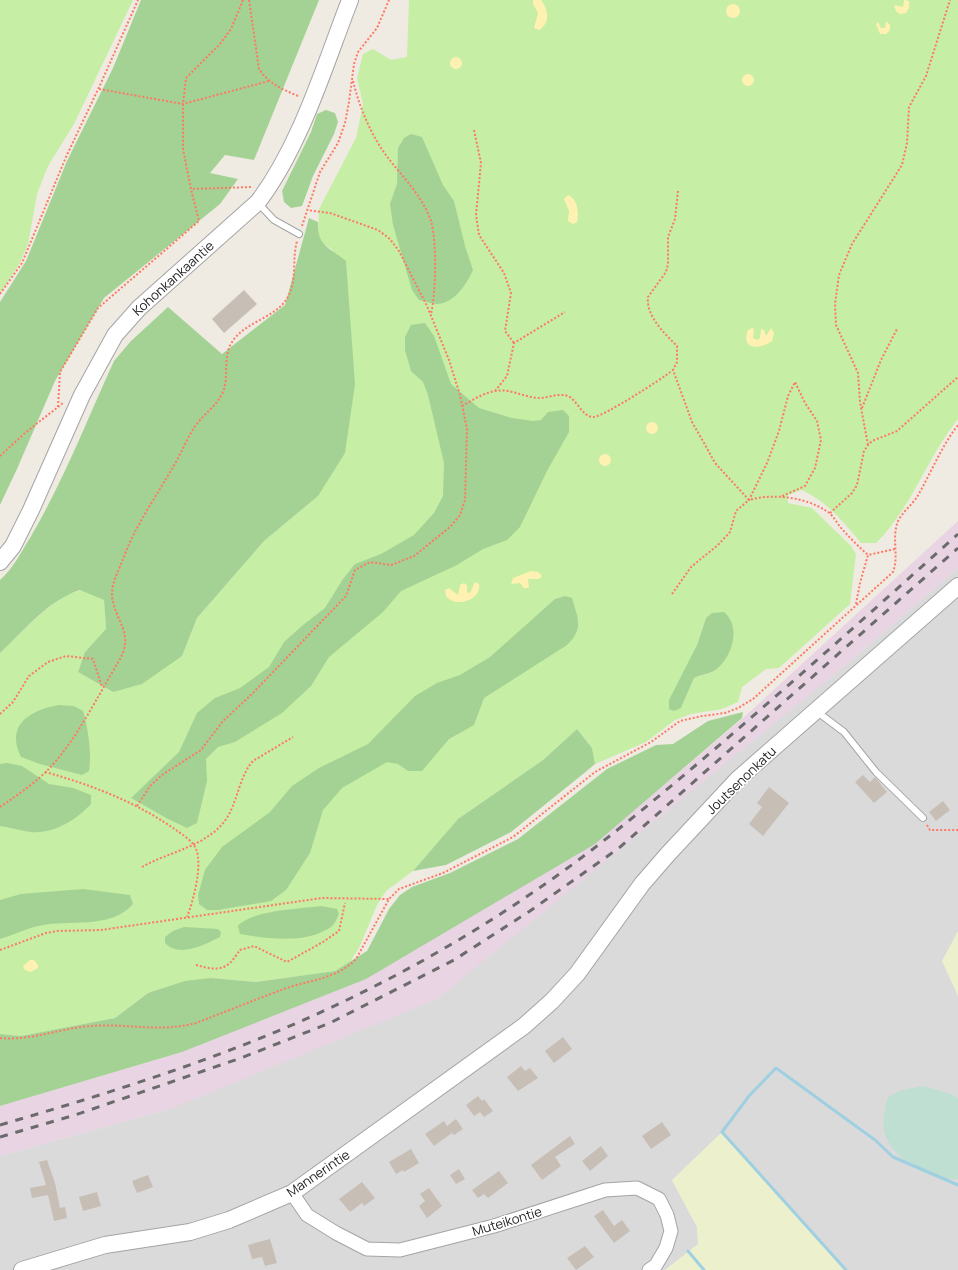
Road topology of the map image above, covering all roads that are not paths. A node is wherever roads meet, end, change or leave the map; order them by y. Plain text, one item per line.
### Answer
1 (350, 0) edge
2 (256, 195) junction
3 (300, 234) road end
4 (0, 562) edge
5 (958, 586) edge
6 (816, 711) junction
7 (923, 818) road end
8 (552, 1001) joint
9 (292, 1193) junction
10 (22, 1270) edge
11 (649, 1270) edge

1 - 2 street, Kohonkankaantie
2 - 3 lane
2 - 4 street, Kohonkankaantie
5 - 6 street, Joutsenonkatu
6 - 7 lane
6 - 8 street, Joutsenonkatu
8 - 9 street, Mannerintie
9 - 10 street, Mannerintie
9 - 11 street, Muteikontie

